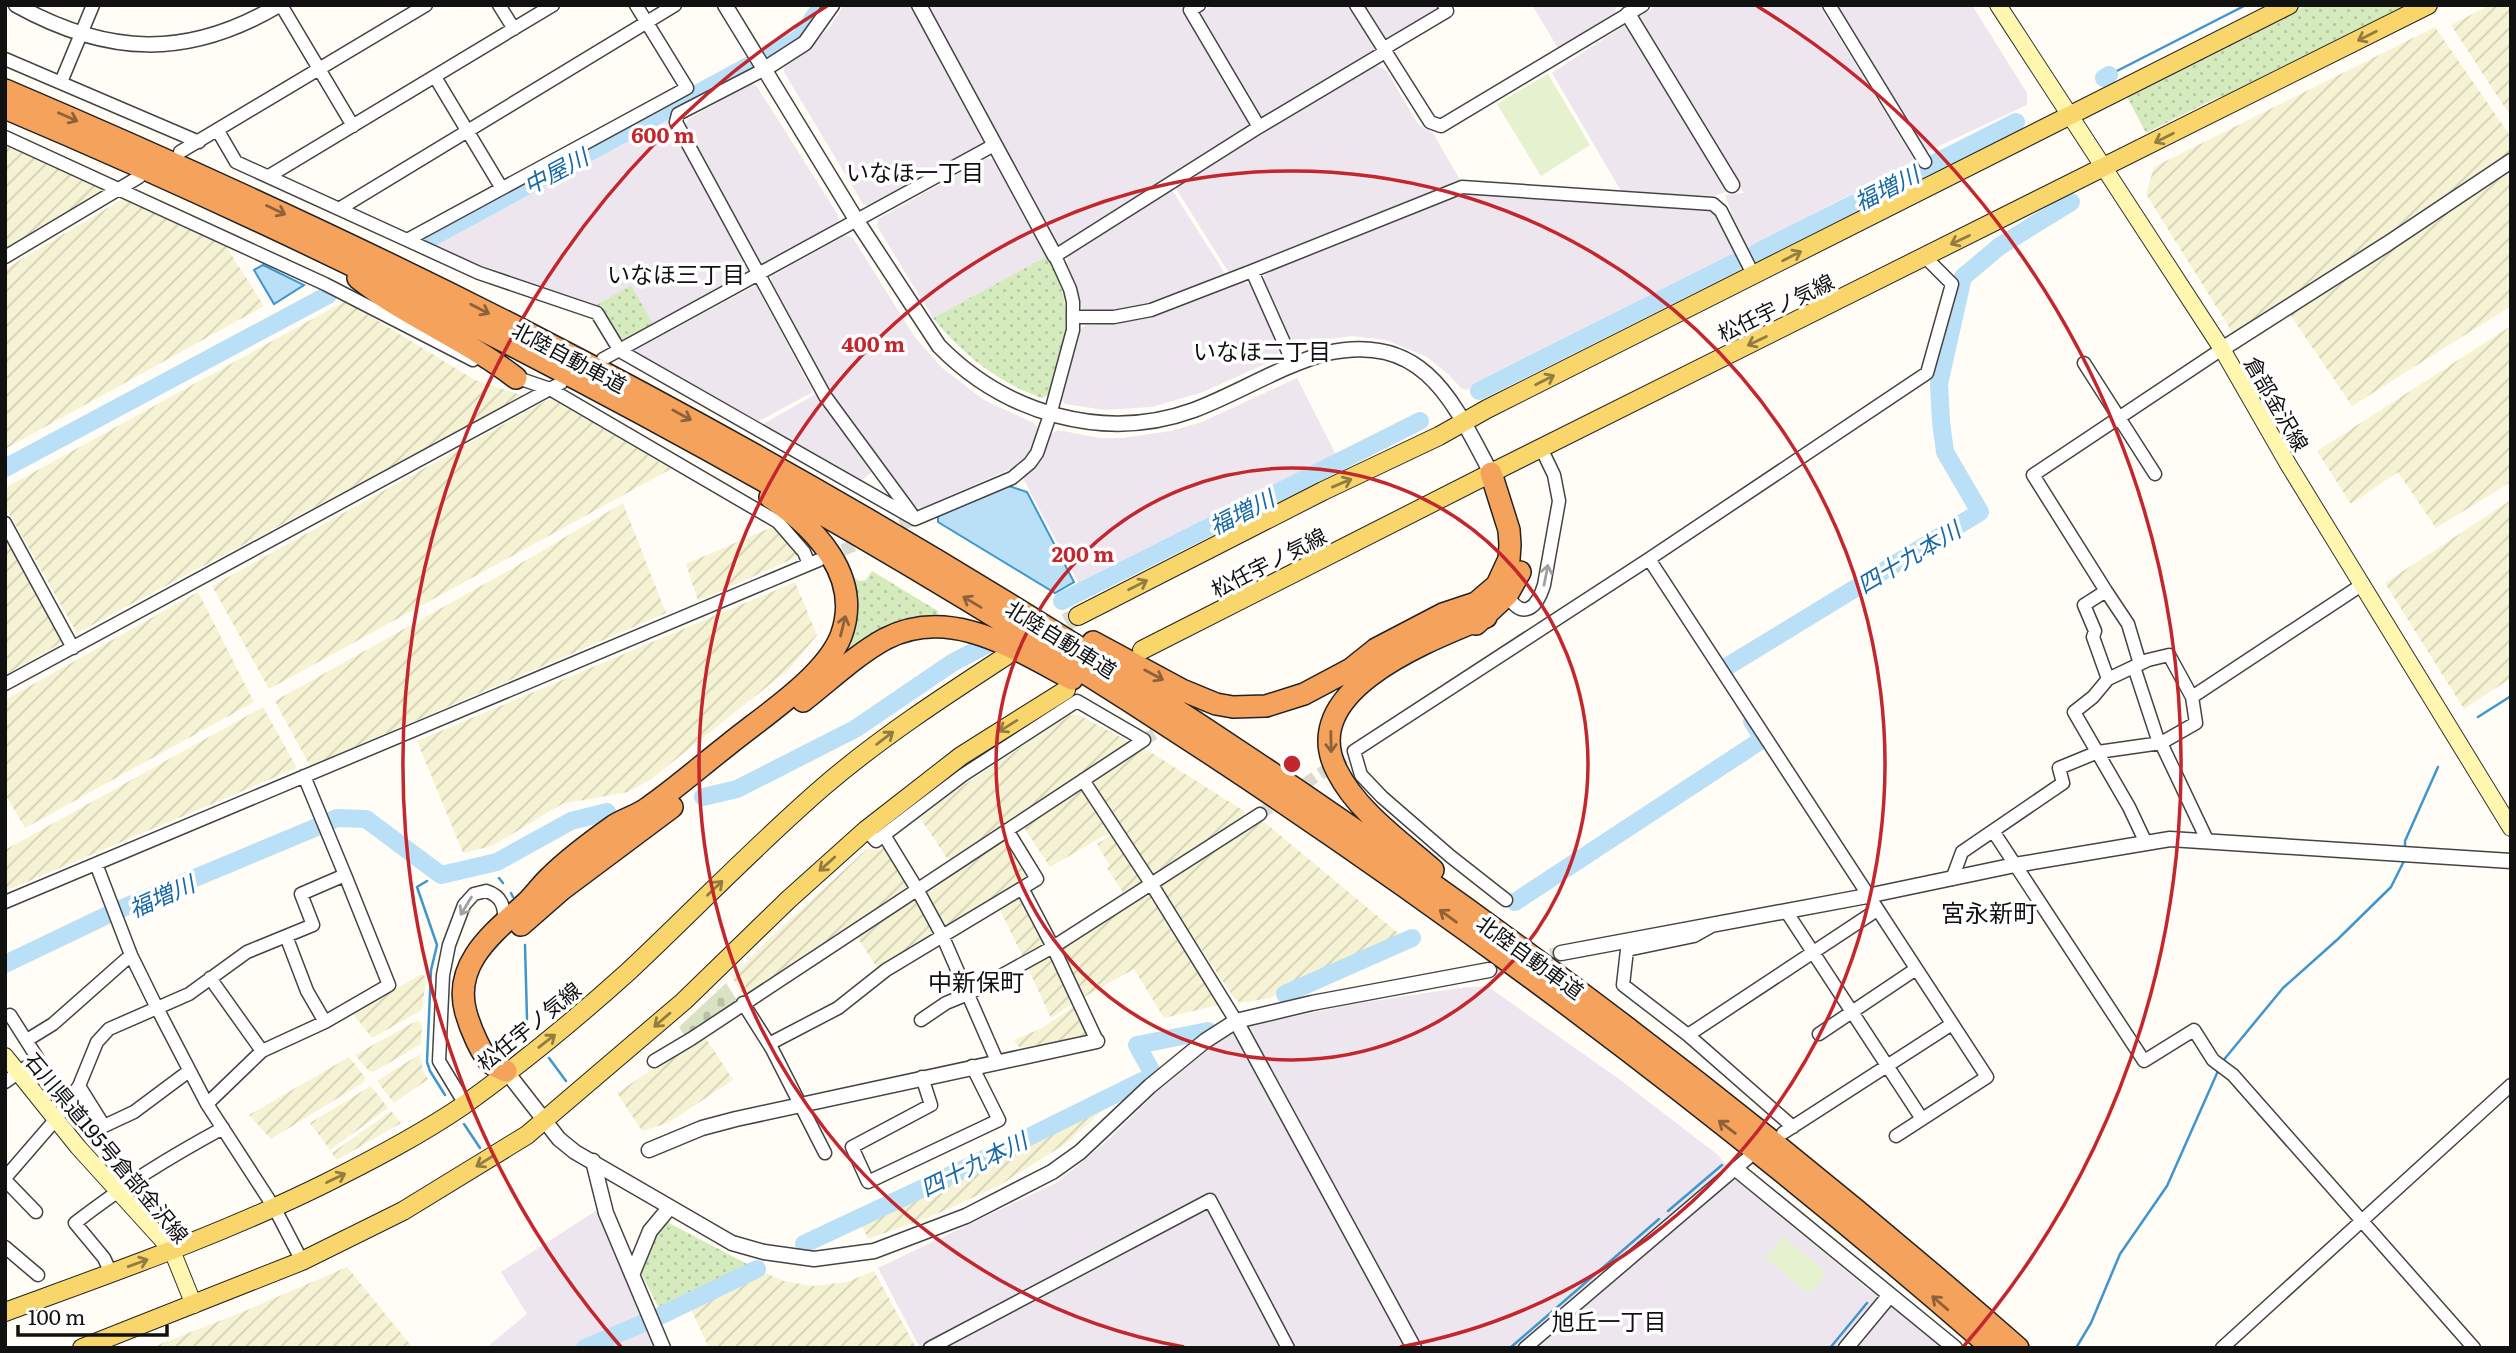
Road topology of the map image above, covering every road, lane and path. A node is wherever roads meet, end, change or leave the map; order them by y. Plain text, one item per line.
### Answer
1 (16, 5) edge
2 (93, 5) edge
3 (280, 5) edge
4 (426, 5) edge
5 (499, 5) edge
6 (554, 5) edge
7 (636, 5) edge
8 (675, 5) edge
9 (724, 5) edge
10 (832, 5) edge
11 (919, 5) edge
12 (1199, 5) edge
13 (1356, 5) edge
14 (1444, 5) edge
15 (1643, 5) edge
16 (1829, 5) edge
17 (1998, 5) edge
18 (2289, 5) edge
19 (2428, 5) edge
20 (1625, 10) edge
21 (648, 23) junction
22 (514, 29) junction
23 (82, 33) junction
24 (1384, 51) junction
25 (5, 59) edge
26 (762, 68) junction
27 (319, 70) junction
28 (435, 76) junction
29 (61, 82) junction
30 (5, 90) edge
31 (5, 108) edge
32 (2071, 115) junction
33 (353, 126) junction
34 (1259, 127) junction
35 (218, 131) junction
36 (467, 131) junction
37 (5, 137) edge
38 (199, 142) junction
39 (994, 145) junction
40 (180, 152) dead end
41 (2511, 160) edge
42 (1925, 162) dead end
43 (2106, 167) junction
44 (269, 176) junction
45 (139, 177) dead end
46 (1732, 185) dead end
47 (501, 187) junction
48 (119, 189) junction
49 (339, 209) junction
50 (857, 221) junction
51 (407, 240) junction
52 (328, 253) junction
53 (1055, 256) junction
54 (5, 257) edge
55 (1925, 257) junction
56 (1252, 271) junction
57 (759, 275) junction
58 (1754, 275) junction
59 (1074, 317) junction
60 (519, 348) junction
61 (2222, 349) junction
62 (620, 351) junction
63 (603, 359) dead end
64 (2084, 363) dead end
65 (1294, 365) junction
66 (516, 378) junction
67 (555, 386) junction
68 (1050, 415) junction
69 (2119, 419) junction
70 (1464, 422) junction
71 (1541, 448) junction
72 (1491, 473) junction
73 (2155, 474) dead end
74 (915, 519) junction
75 (5, 523) edge
76 (1649, 559) junction
77 (942, 564) junction
78 (2363, 584) junction
79 (2106, 591) junction
80 (1507, 595) junction
81 (1481, 610) junction
82 (1078, 615) tunnel mouth
83 (74, 648) junction
84 (1142, 650) dead end
85 (1006, 656) dead end
86 (2137, 666) junction
87 (1355, 676) junction
88 (2108, 679) junction
89 (5, 684) edge
90 (1066, 690) dead end
91 (2192, 697) junction
92 (2160, 743) junction
93 (2098, 752) junction
94 (304, 776) junction
95 (1248, 777) junction
96 (1083, 780) junction
97 (652, 814) junction
98 (1260, 814) tunnel mouth
99 (2511, 828) edge
100 (866, 830) junction
101 (1007, 830) junction
102 (1993, 831) junction
103 (884, 835) junction
104 (2208, 842) junction
105 (2146, 843) junction
106 (2511, 860) edge
107 (96, 864) junction
108 (2015, 864) junction
109 (345, 875) junction
110 (1952, 879) junction
111 (1152, 885) junction
112 (1022, 888) junction
113 (917, 889) junction
114 (1867, 895) junction
115 (1506, 900) dead end
116 (5, 902) edge
117 (532, 907) junction
118 (1786, 911) junction
119 (1877, 911) junction
120 (504, 922) junction
121 (1713, 925) junction
122 (942, 935) junction
123 (286, 936) junction
124 (1053, 947) junction
125 (1561, 953) tunnel mouth
126 (1814, 953) junction
127 (131, 955) junction
128 (1916, 969) junction
129 (1489, 970) tunnel mouth
130 (210, 978) junction
131 (968, 995) junction
132 (743, 1003) junction
133 (157, 1008) junction
134 (1603, 1009) junction
135 (1852, 1013) junction
136 (10, 1015) dead end
137 (921, 1020) dead end
138 (1236, 1021) junction
139 (325, 1022) junction
140 (1952, 1024) junction
141 (1819, 1034) dead end
142 (1688, 1035) junction
143 (27, 1040) junction
144 (1097, 1041) joint
145 (769, 1044) junction
146 (262, 1051) junction
147 (5, 1056) edge
148 (654, 1060) dead end
149 (997, 1060) junction
150 (972, 1066) junction
151 (1888, 1066) junction
152 (190, 1070) junction
153 (506, 1071) junction
154 (922, 1077) junction
155 (12, 1078) edge
156 (2511, 1085) edge
157 (79, 1086) junction
158 (207, 1104) junction
159 (465, 1104) junction
160 (801, 1104) junction
161 (56, 1119) junction
162 (1922, 1119) junction
163 (544, 1121) junction
164 (223, 1128) junction
165 (1896, 1136) dead end
166 (649, 1150) dead end
167 (825, 1153) dead end
168 (1748, 1158) dead end
169 (593, 1161) junction
170 (1736, 1169) junction
171 (5, 1179) edge
172 (117, 1191) junction
173 (670, 1207) junction
174 (275, 1209) junction
175 (36, 1212) dead end
176 (2360, 1222) junction
177 (5, 1247) edge
178 (171, 1251) junction
179 (302, 1261) junction
180 (111, 1273) junction
181 (38, 1275) dead end
182 (632, 1275) junction
183 (1890, 1295) junction
184 (194, 1304) junction
185 (5, 1312) edge
186 (82, 1348) edge
187 (663, 1348) edge
188 (930, 1348) edge
189 (1288, 1348) edge
190 (1414, 1348) edge
191 (1525, 1348) edge
192 (1846, 1348) edge
193 (1955, 1348) edge
194 (1992, 1348) edge
195 (2018, 1348) edge
196 (2222, 1348) edge
197 (2474, 1348) edge

1 - 23 street
2 - 23 street
3 - 23 street
3 - 27 street
4 - 27 street
5 - 22 street
6 - 22 street
7 - 21 street
8 - 21 street
9 - 26 street
10 - 26 street
11 - 39 street
12 - 34 street
13 - 24 street
14 - 24 street
15 - 20 street
16 - 42 street
17 - 32 main road, 倉部金沢線
18 - 32 main road, 松任宇ノ気線
19 -> 43 main road, 松任宇ノ気線
20 - 24 street
20 - 46 street
21 - 36 street
21 - 47 street
22 - 28 street
23 - 29 street
24 - 34 street
25 - 29 street
26 - 50 street
26 - 57 street
27 - 33 street
27 - 35 street
28 - 33 street
28 - 36 street
29 - 38 street
30 -> 77 highway, 北陸自動車道
31 - 52 highway, 北陸自動車道
32 - 43 main road, 倉部金沢線
58 -> 32 main road, 松任宇ノ気線
33 - 44 street
34 - 53 street
35 - 38 street
35 - 44 street
36 - 47 street
36 - 49 street
37 - 48 street
38 - 40 street
39 - 50 street
39 - 53 street
41 - 61 street
43 -> 55 main road, 松任宇ノ気線
43 - 61 main road, 倉部金沢線
44 - 49 street
45 - 48 street
47 - 51 street
48 - 54 street
48 - 66 street
49 - 51 street
50 - 57 street
50 - 68 street
51 - 62 street
52 - 60 highway, 北陸自動車道
52 - 66 highway
53 - 59 street
55 -> 71 main road, 松任宇ノ気線
55 - 76 street
56 - 58 street
56 - 59 street
56 - 65 street
57 - 62 street
57 - 74 street
70 -> 58 main road, 松任宇ノ気線
59 - 68 street
95 -> 60 highway, 北陸自動車道
97 -> 60 highway
61 - 69 street
61 - 78 main road, 倉部金沢線
62 - 63 street
62 - 74 street
64 - 69 street
65 - 68 street
65 - 70 street
66 - 67 street
67 - 83 street
67 - 94 street
68 - 74 street
69 - 73 street
69 - 79 street
70 - 72 street
82 -> 70 main road, 松任宇ノ気線
71 - 72 main road, 松任宇ノ気線
80 -> 71 street
72 - 80 highway
72 - 81 highway
72 - 84 main road, 松任宇ノ気線
75 - 83 street
76 - 114 street
76 - 115 street
77 -> 87 highway
77 - 134 highway, 北陸自動車道
78 - 91 street
78 - 99 main road, 倉部金沢線
79 - 86 street
79 - 88 street
80 - 81 highway
81 - 87 highway
81 - 87 highway
83 - 89 street
153 -> 85 main road, 松任宇ノ気線
86 - 88 street
86 - 91 street
86 - 92 street
87 -> 134 highway
88 - 93 street
90 -> 100 main road
91 - 92 street
92 - 93 street
92 - 104 street
93 - 102 street
93 - 105 street
94 - 107 street
94 - 109 street
95 - 97 highway
194 -> 95 highway, 北陸自動車道
96 - 101 street
96 - 103 street
96 - 111 street
97 - 117 highway
98 - 111 street
100 - 103 street
100 -> 163 main road
101 - 112 street
101 - 113 street
102 - 108 street
102 - 110 street
103 - 113 street
104 - 105 street
104 - 106 street
105 - 108 street
107 - 116 street
107 - 127 street
108 - 110 street
108 - 176 street
109 - 123 street
109 - 139 street
110 - 114 street
111 - 124 street
111 - 138 street
112 - 122 street
112 - 124 street
113 - 122 street
113 - 132 street
114 - 118 street
114 - 119 street
117 - 120 highway
117 - 153 highway
118 - 121 street
118 - 126 street
119 - 126 street
119 - 128 street
120 - 153 highway
120 -> 159 street
121 - 125 street
121 - 142 street
122 - 131 street
122 - 145 street
123 - 130 street
123 - 139 street
124 - 131 street
124 - 144 street
126 - 135 street
126 - 142 street
127 - 133 street
127 - 143 street
128 - 135 street
128 - 140 street
129 - 138 street
130 - 133 street
130 - 146 street
131 - 137 street
131 - 149 street
132 - 145 street
132 - 148 street
133 - 152 street
133 - 157 street
134 - 195 highway, 北陸自動車道
135 - 141 street
135 - 151 street
136 - 143 street
138 - 173 street
138 - 190 street
139 - 146 street
140 - 151 street
140 - 162 street
142 - 151 street
143 - 155 street
144 - 149 street
145 - 160 street
146 - 158 street
147 - 155 main road, 石川県道195号倉部金沢線
149 - 150 street
150 - 154 street
150 - 154 street
151 - 162 street
152 - 157 street
152 - 158 street
153 - 159 main road, 松任宇ノ気線
153 - 163 street
154 - 160 street
155 - 161 main road, 石川県道195号倉部金沢線
156 - 176 street
157 - 161 street
158 - 164 street
174 -> 159 main road, 松任宇ノ気線
160 - 166 street
160 - 167 street
161 - 171 street
161 - 172 main road, 石川県道195号倉部金沢線
162 - 165 street
163 - 169 street
163 -> 179 main road
164 - 172 street
164 - 174 street
168 - 170 street
169 - 173 street
169 - 182 street
170 - 183 street
170 - 191 street
171 - 175 street
172 - 178 main road, 石川県道195号倉部金沢線
172 - 180 street
173 - 182 street
174 - 178 main road, 松任宇ノ気線
174 - 179 street
176 - 196 street
176 - 197 street
177 - 181 street
180 -> 178 main road, 松任宇ノ気線
178 - 184 main road, 石川県道195号倉部金沢線
179 - 184 main road
180 - 185 main road, 松任宇ノ気線
182 - 187 street
183 - 192 street
183 - 193 street
184 - 186 main road
188 - 189 street

